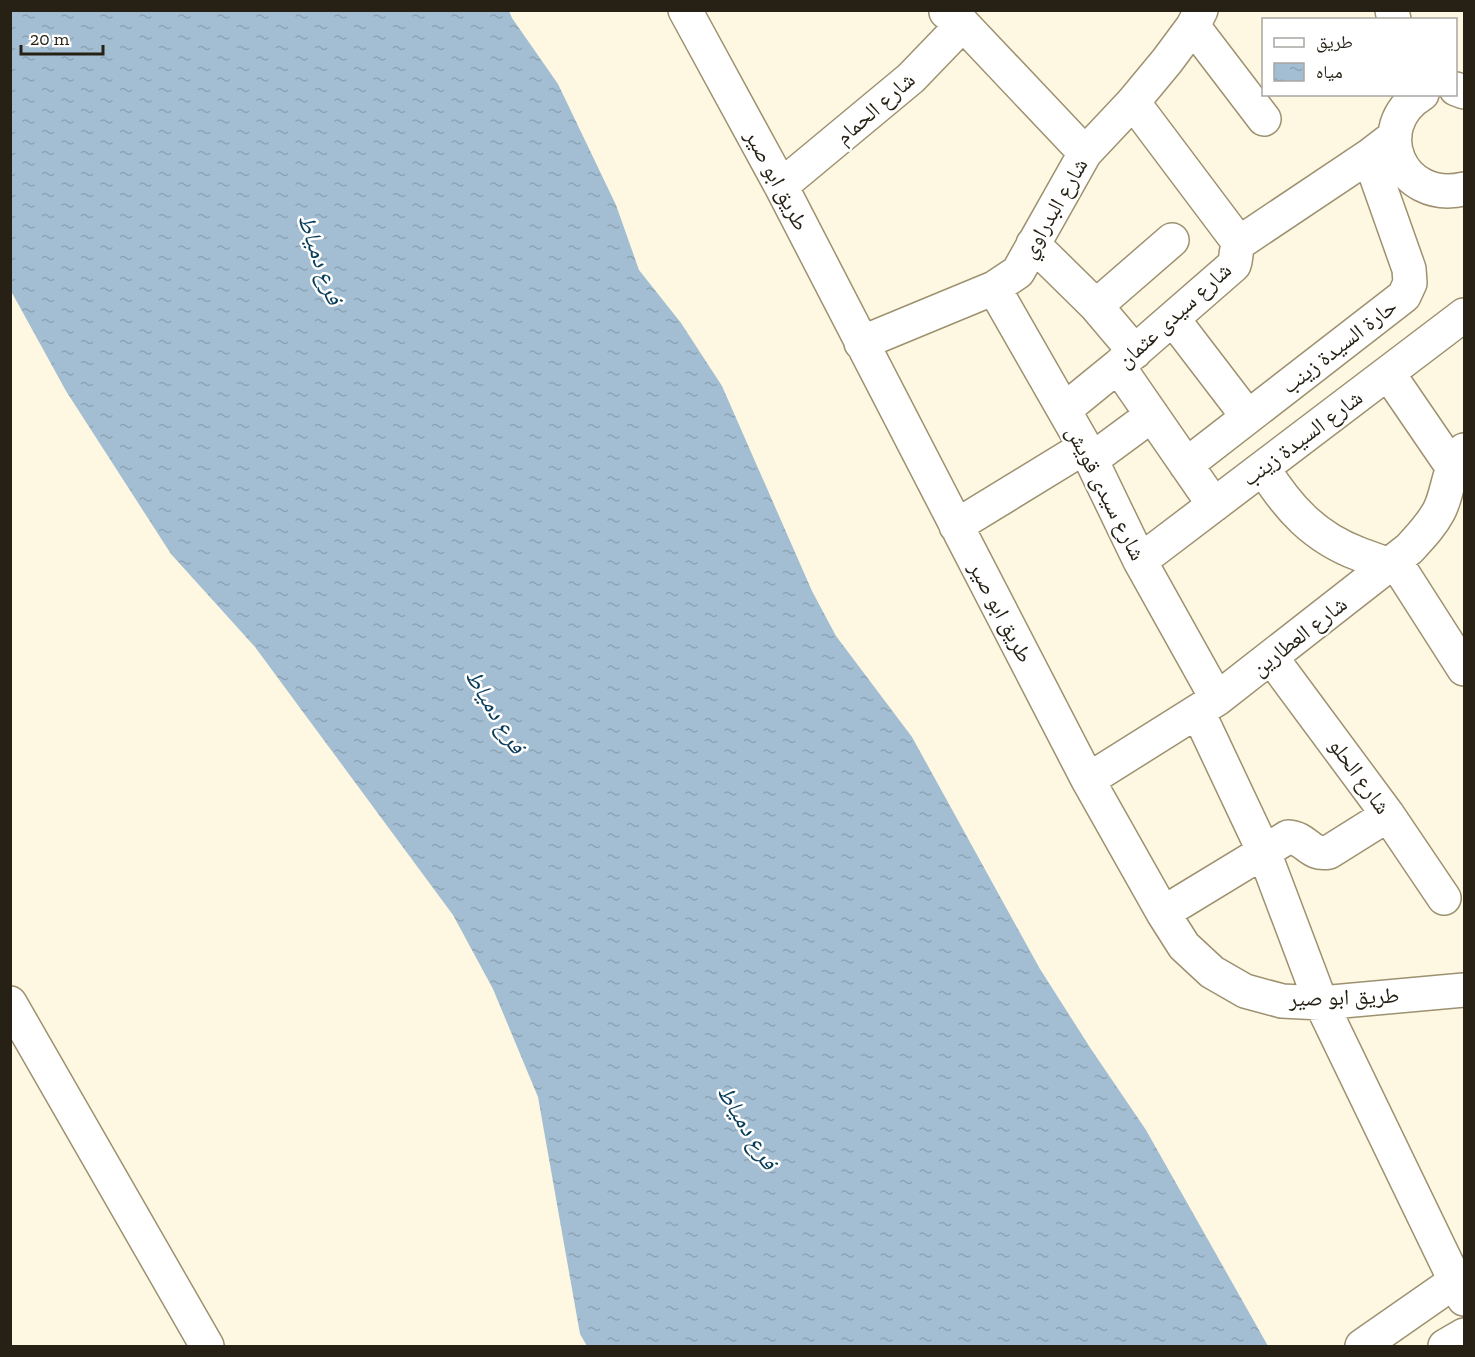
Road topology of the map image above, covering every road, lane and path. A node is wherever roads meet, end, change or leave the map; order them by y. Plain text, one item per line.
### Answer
1 (685, 10) edge
2 (954, 17) edge
3 (1197, 18) edge
4 (1416, 96) edge
5 (1133, 102) junction
6 (1264, 119) dead end
7 (1395, 136) junction
8 (1084, 153) junction
9 (1369, 156) junction
10 (781, 186) junction
11 (1464, 189) edge
12 (1172, 240) dead end
13 (1239, 243) junction
14 (1033, 244) junction
15 (994, 288) junction
16 (1096, 306) junction
17 (1464, 315) edge
18 (1173, 319) junction
19 (861, 343) junction
20 (1126, 359) junction
21 (1388, 373) junction
22 (1064, 410) junction
23 (1152, 416) junction
24 (1248, 417) junction
25 (1088, 454) junction
26 (1459, 459) edge
27 (1186, 465) junction
28 (1263, 468) junction
29 (1214, 505) junction
30 (956, 526) junction
31 (1140, 561) junction
32 (1390, 564) junction
33 (1271, 657) junction
34 (1464, 669) edge
35 (1208, 706) junction
36 (1088, 780) junction
37 (1388, 814) junction
38 (1264, 852) junction
39 (1444, 898) dead end
40 (1163, 914) junction
41 (1464, 990) edge
42 (10, 1003) edge
43 (1321, 1003) junction
44 (1462, 1285) edge
45 (1464, 1335) edge
46 (207, 1347) edge
47 (1362, 1347) edge
48 (1445, 1347) edge

1 - 10 street, طريق ابو صير
2 - 8 street
2 - 10 street, شارع الحمام
3 - 5 street, شارع البدراوي
3 - 6 street
4 - 7 street
5 - 8 street, شارع البدراوي
5 - 13 street
7 - 9 street, شارع سيدى عثمان
7 - 11 street
8 - 14 street, شارع البدراوي
9 - 13 street, شارع سيدى عثمان
9 - 24 street, حارة السيدة زينب
10 - 19 street, طريق ابو صير
12 - 16 street
13 - 18 street, شارع سيدى عثمان
14 - 15 street, شارع البدراوي
14 - 16 street
15 - 19 street, شارع البدراوي
15 - 22 street, شارع سيدى قويش
16 - 20 street
17 - 21 street, شارع السيدة زينب
18 - 20 street, شارع سيدى عثمان
18 - 24 street
19 - 30 street, طريق ابو صير
20 - 22 street, شارع سيدى عثمان
20 - 23 street
21 - 26 street
21 - 28 street, شارع السيدة زينب
22 - 25 street, شارع سيدى قويش
23 - 25 street
23 - 27 street
24 - 27 street, حارة السيدة زينب
25 - 30 street
25 - 31 street, شارع سيدى قويش
26 - 32 street, شارع العطارين
27 - 29 street
28 - 29 street, شارع السيدة زينب
28 - 32 street
29 - 31 street, شارع السيدة زينب
30 - 36 street, طريق ابو صير
31 - 35 street, شارع سيدى قويش
32 - 33 street, شارع العطارين
32 - 34 street
33 - 35 street, شارع العطارين
33 - 37 street, شارع الحلو
35 - 36 street, شارع العطارين
35 - 38 street, شارع سيدى قويش
36 - 40 street, طريق ابو صير
37 - 38 street
37 - 39 street, شارع الحلو
38 - 40 street
38 - 43 street, شارع سيدى قويش
40 - 43 street, طريق ابو صير
41 - 43 street, طريق ابو صير
42 - 46 street
43 - 44 street, شارع سيدى قويش
44 - 47 street
45 - 48 street

